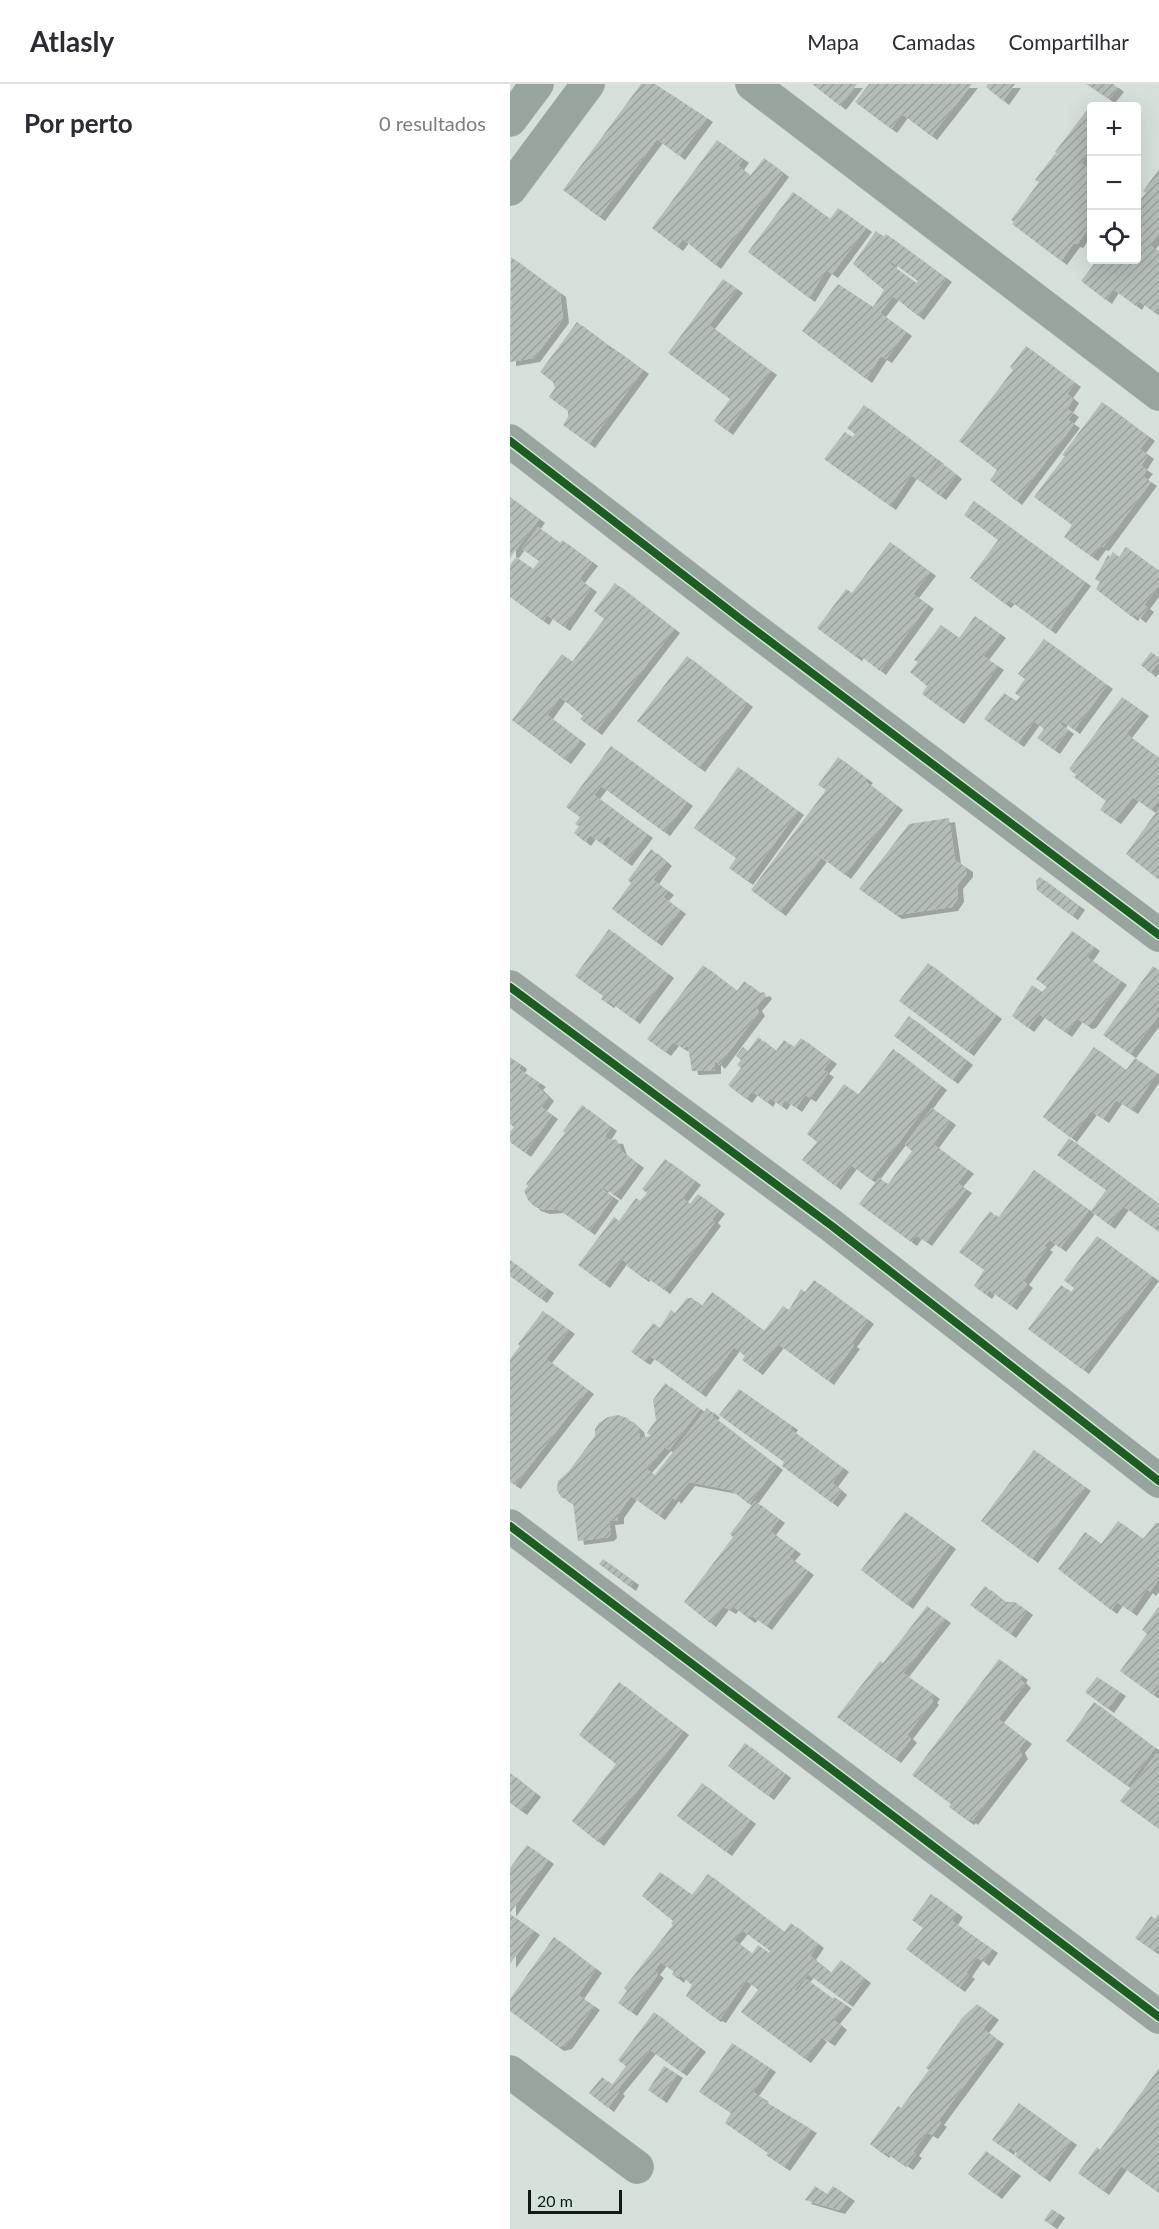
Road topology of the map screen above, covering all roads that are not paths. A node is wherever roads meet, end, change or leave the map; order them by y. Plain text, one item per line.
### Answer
1 (537, 84) edge
2 (588, 84) edge
3 (752, 84) edge
4 (510, 120) edge
5 (510, 189) edge
6 (1159, 394) edge
7 (510, 441) edge
8 (1159, 935) edge
9 (510, 987) edge
10 (1159, 1481) edge
11 (510, 1526) edge
12 (1159, 2017) edge
13 (510, 2072) edge
14 (637, 2167) dead end

1 - 4 street
2 - 5 street
3 - 6 street
7 - 8 street
9 - 10 street
11 - 12 street
13 - 14 street

